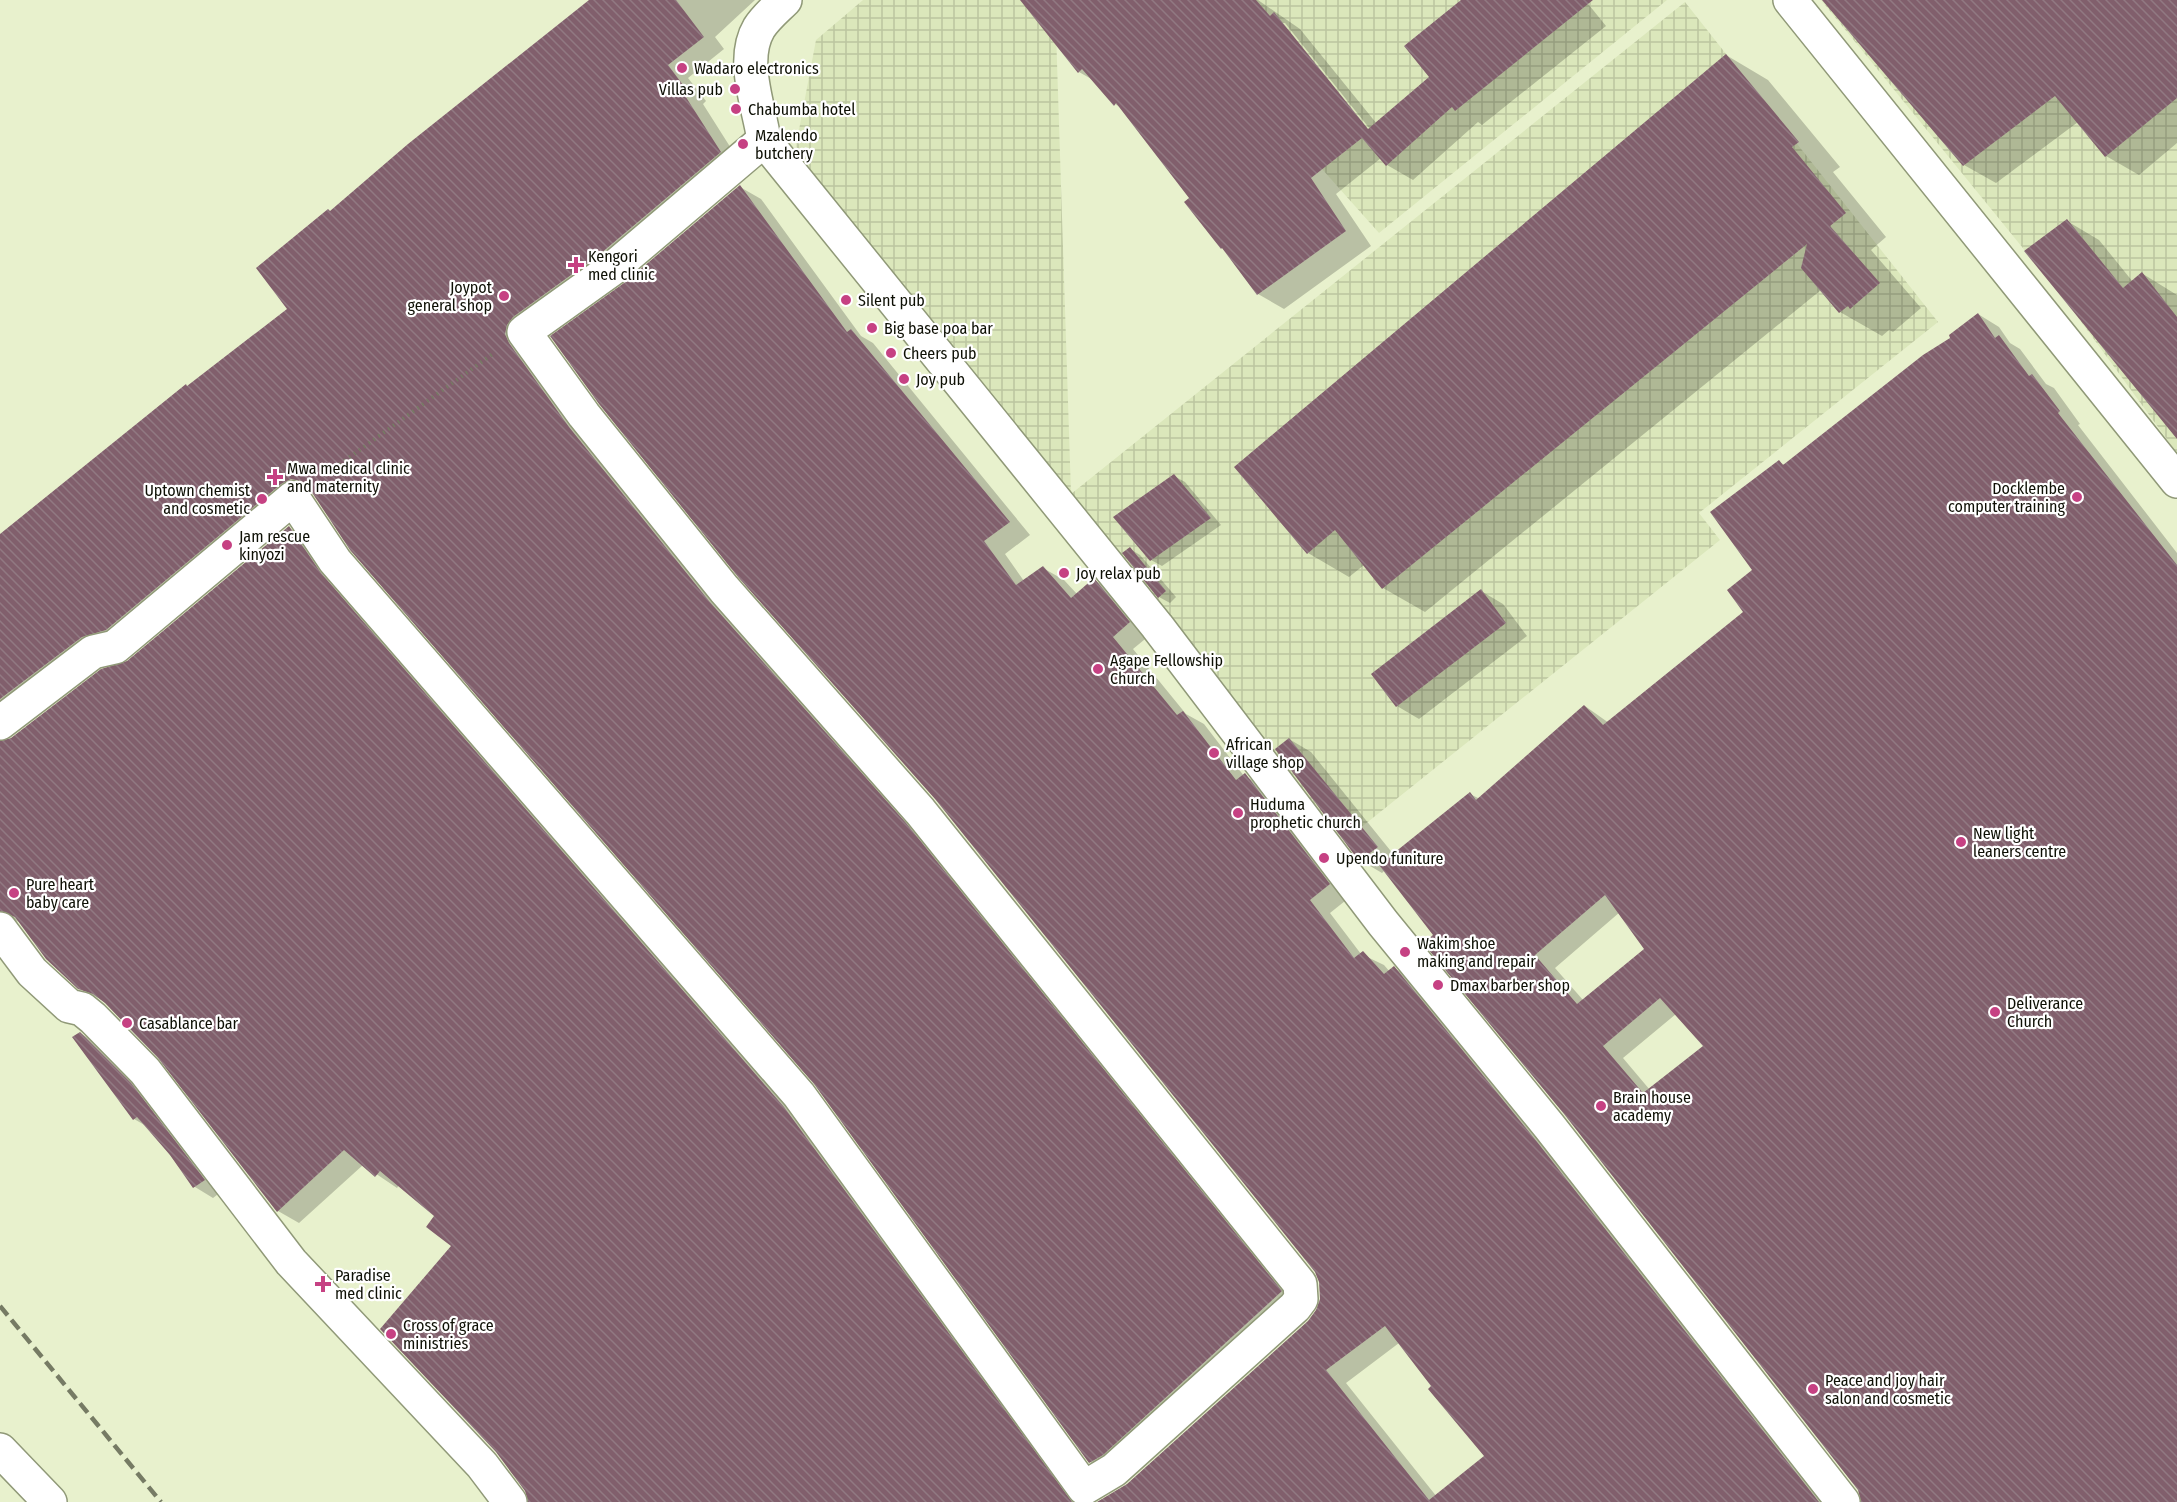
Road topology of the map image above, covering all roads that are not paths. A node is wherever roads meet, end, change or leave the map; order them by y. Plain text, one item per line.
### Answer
1 (785, 0) edge
2 (1790, 0) edge
3 (764, 140) junction
4 (2177, 481) edge
5 (0, 723) edge
6 (0, 928) edge
7 (0, 1450) edge
8 (50, 1502) edge
9 (510, 1502) edge
10 (1843, 1502) edge

1 - 3 street
2 - 4 street
3 - 5 street
3 - 10 street
6 - 9 street
7 - 8 street

